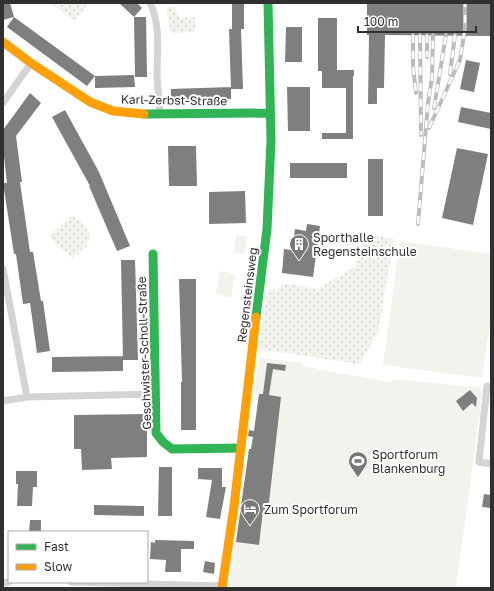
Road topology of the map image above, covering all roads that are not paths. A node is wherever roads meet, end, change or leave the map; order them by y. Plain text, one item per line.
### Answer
1 (150, 3) edge
2 (268, 3) edge
3 (3, 42) edge
4 (31, 63) junction
5 (3, 103) edge
6 (270, 113) junction
7 (160, 114) junction
8 (153, 254) dead end
9 (3, 269) edge
10 (487, 386) dead end
11 (155, 394) junction
12 (27, 397) junction
13 (3, 401) edge
14 (241, 448) junction
15 (491, 464) edge
16 (93, 583) edge
17 (160, 586) edge
18 (222, 587) edge

1 - 7 street
2 - 6 street, Regensteinsweg
3 - 4 street, Karl-Zerbst-Straße
4 - 5 street
4 - 7 street, Karl-Zerbst-Straße
6 - 7 street, Karl-Zerbst-Straße
6 - 14 street, Regensteinsweg
8 - 11 street, Geschwister-Scholl-Straße
9 - 12 street
10 - 15 street
11 - 12 street
11 - 14 street, Geschwister-Scholl-Straße
12 - 13 street
14 - 18 street, Regensteinsweg
16 - 17 street
17 - 18 street

